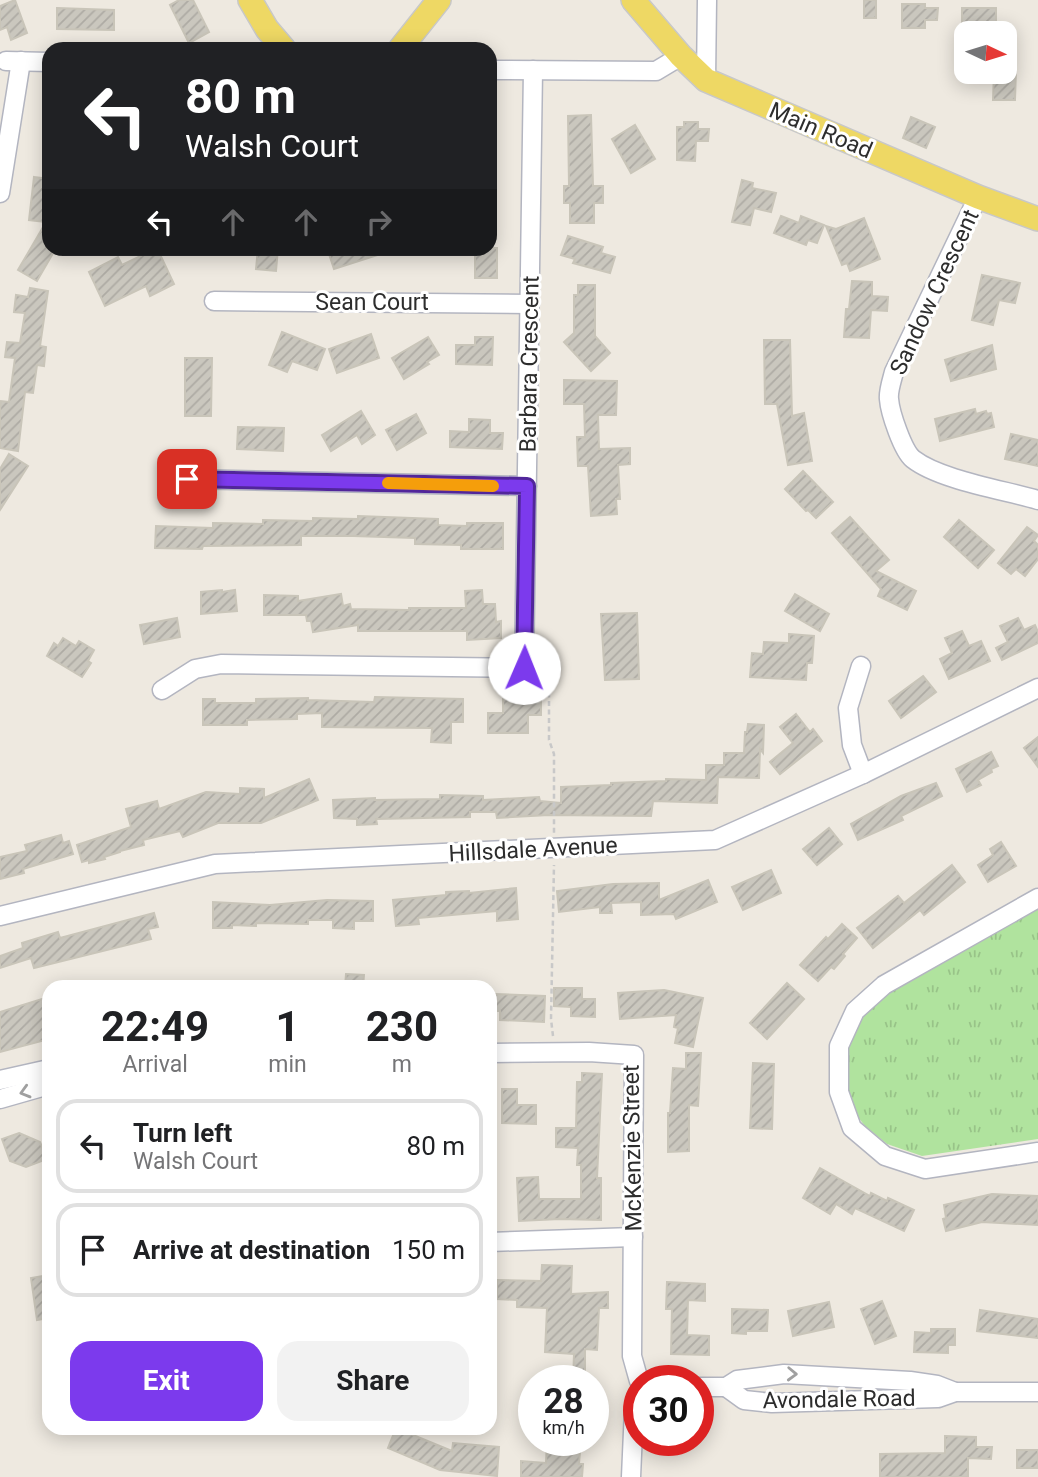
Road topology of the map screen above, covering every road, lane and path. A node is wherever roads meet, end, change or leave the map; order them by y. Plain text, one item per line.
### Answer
1 (250, 0) edge
2 (439, 0) edge
3 (633, 0) edge
4 (707, 0) edge
5 (278, 42) edge
6 (406, 42) edge
7 (681, 56) junction
8 (42, 62) edge
9 (497, 70) edge
10 (533, 70) junction
11 (706, 80) junction
12 (0, 193) edge
13 (978, 197) junction
14 (1038, 219) edge
15 (214, 301) dead end
16 (530, 304) junction
17 (187, 479) dead end
18 (527, 486) junction
19 (1038, 500) edge
20 (524, 654) junction
21 (861, 666) dead end
22 (1038, 688) edge
23 (162, 690) dead end
24 (863, 774) junction
25 (554, 848) junction
26 (1038, 898) edge
27 (0, 916) edge
28 (555, 1052) junction
29 (497, 1053) edge
30 (42, 1071) edge
31 (0, 1080) edge
32 (42, 1087) edge
33 (0, 1099) edge
34 (1038, 1152) edge
35 (634, 1237) junction
36 (497, 1242) edge
37 (635, 1365) edge
38 (714, 1387) edge
39 (726, 1387) junction
40 (955, 1392) junction
41 (1038, 1392) edge
42 (632, 1456) edge
43 (631, 1477) edge

1 - 5 main road
2 - 6 main road
3 - 7 main road, Main Road
4 - 11 street
7 - 10 street
7 - 11 main road, Main Road
8 - 12 street
9 - 10 street
10 - 16 street, Barbara Crescent
11 - 13 main road, Main Road
13 - 14 main road, Main Road
13 - 19 street, Sandow Crescent
15 - 16 street, Sean Court
16 - 18 street, Barbara Crescent
17 - 18 street
18 - 20 street, Barbara Crescent
20 - 23 street
20 - 25 path
21 - 24 street
22 - 24 street, Hillsdale Avenue
24 - 25 street, Hillsdale Avenue
25 - 27 street, Hillsdale Avenue
25 - 28 path
26 - 34 street
28 - 29 street, McKenzie Street
28 - 35 street, McKenzie Street
30 - 31 street
32 -> 33 street
35 - 36 street
35 - 37 street, McKenzie Street
38 - 39 street, Avondale Road
39 -> 40 street, Avondale Road
39 - 40 street, Avondale Road
40 - 41 street, Avondale Road
42 - 43 street

